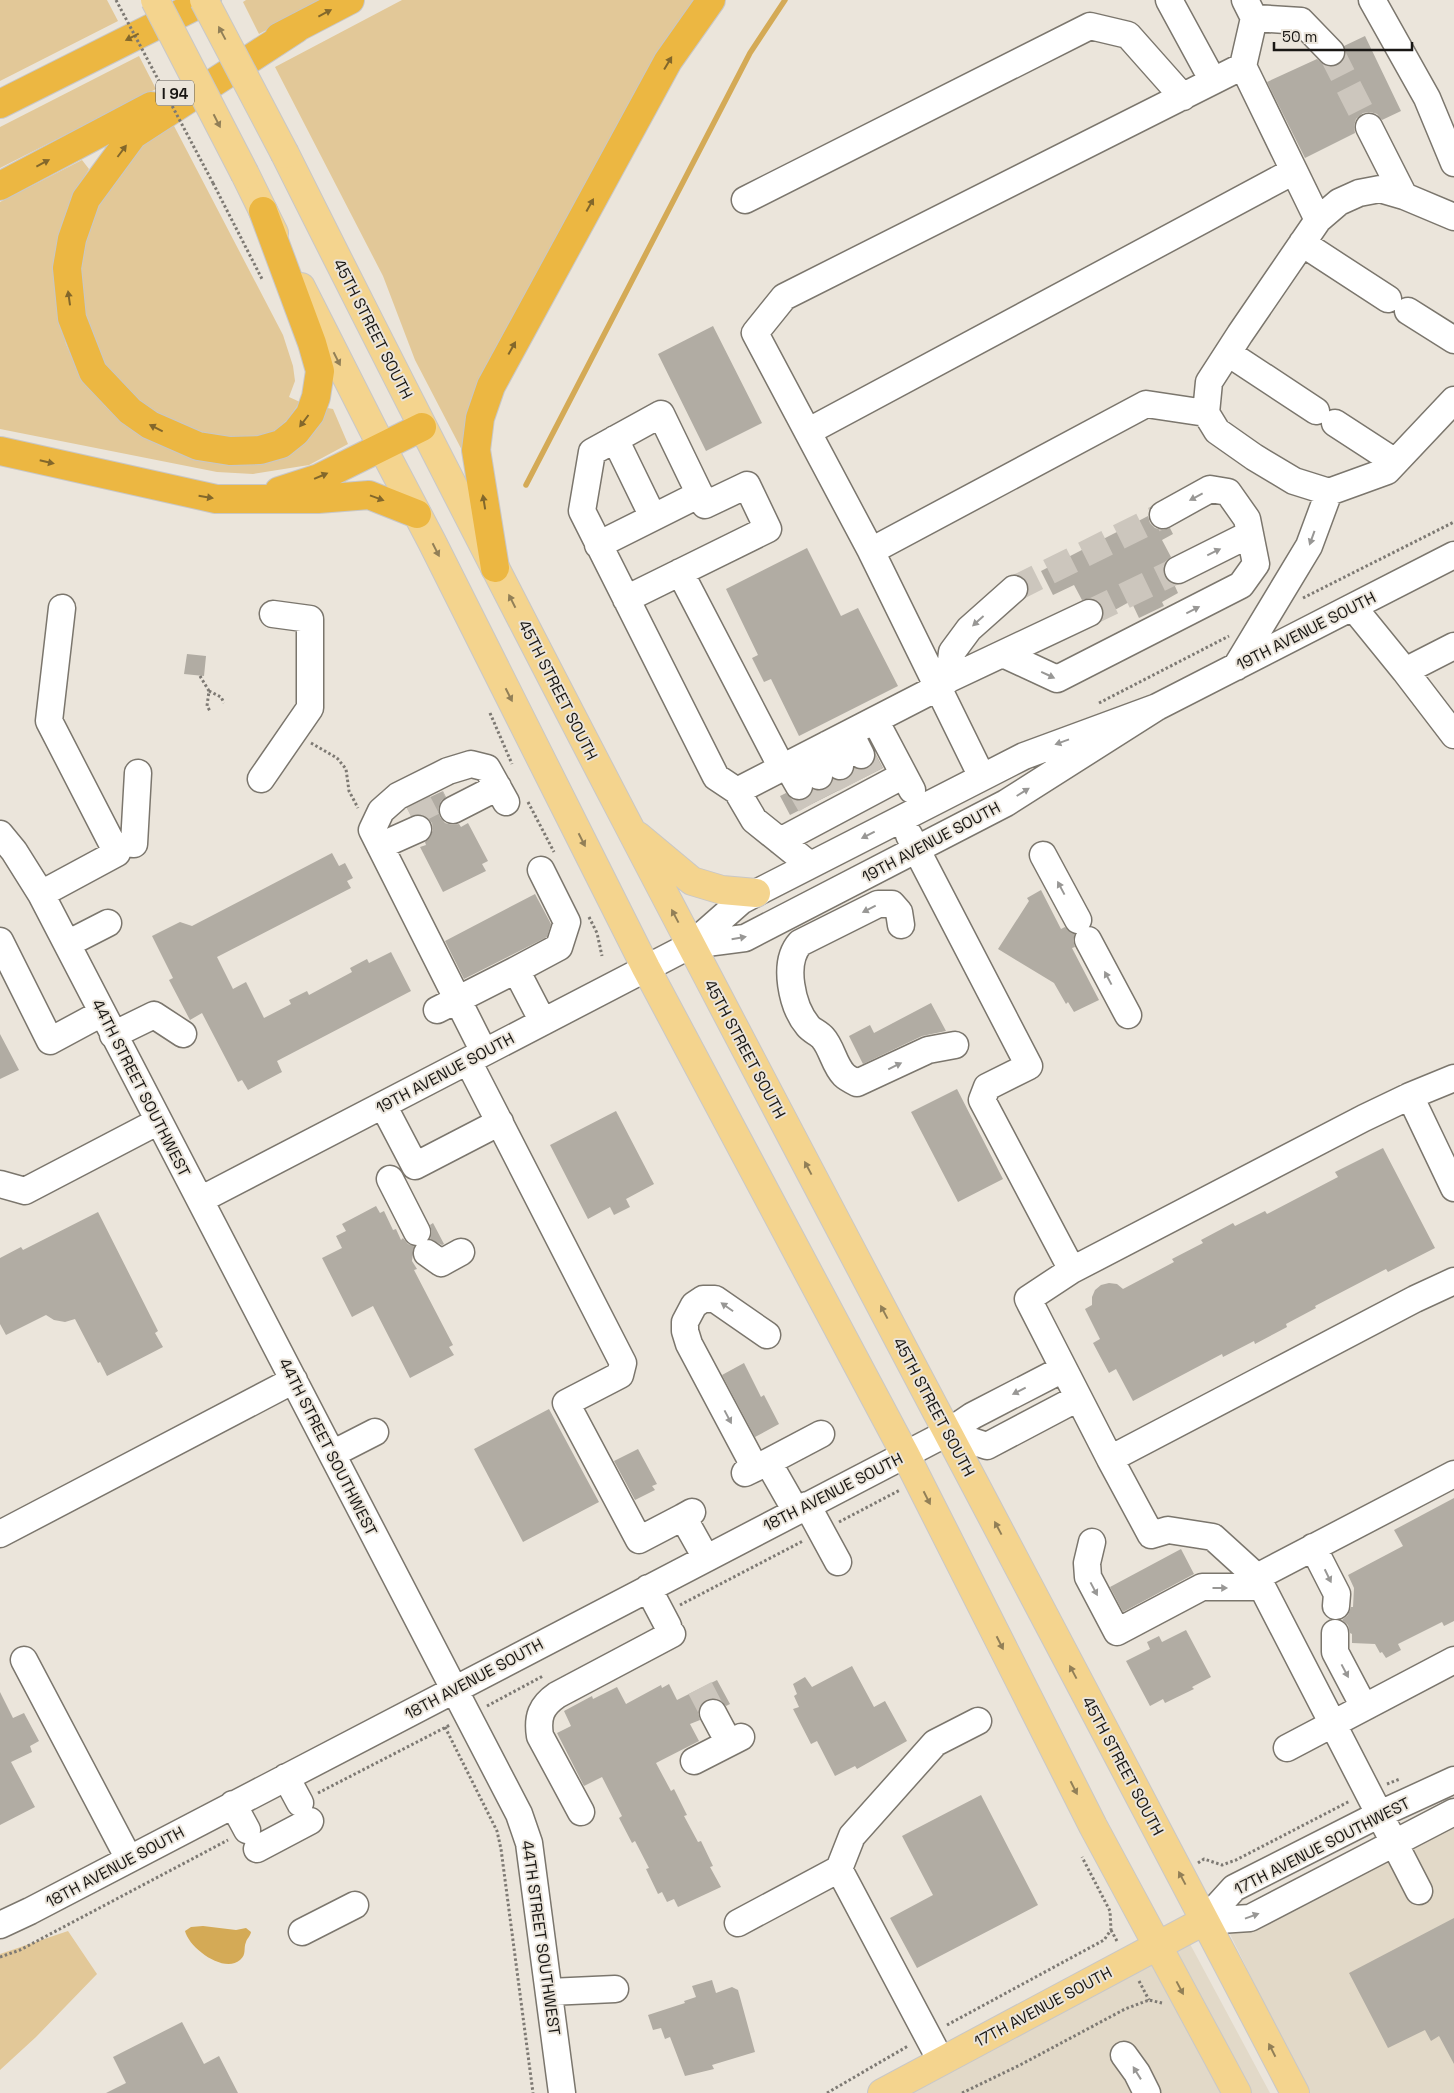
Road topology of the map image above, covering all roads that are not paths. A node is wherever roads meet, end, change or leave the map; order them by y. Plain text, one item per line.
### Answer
1 (155, 0) edge
2 (206, 0) edge
3 (350, 0) edge
4 (710, 0) edge
5 (1169, 0) edge
6 (1372, 0) edge
7 (1250, 9) edge
8 (296, 29) junction
9 (1331, 52) tunnel mouth
10 (1243, 66) junction
11 (1213, 81) junction
12 (1182, 97) junction
13 (0, 104) edge
14 (1369, 127) tunnel mouth
15 (1454, 163) edge
16 (1294, 171) junction
17 (0, 186) edge
18 (1404, 196) junction
19 (745, 200) dead end
20 (263, 211) junction
21 (1454, 217) edge
22 (1318, 220) junction
23 (1302, 243) junction
24 (1454, 340) edge
25 (1228, 353) junction
26 (1453, 404) edge
27 (1206, 413) junction
28 (422, 428) junction
29 (809, 431) junction
30 (615, 439) junction
31 (382, 447) junction
32 (0, 451) edge
33 (1395, 462) junction
34 (1329, 492) junction
35 (700, 494) junction
36 (259, 498) junction
37 (417, 514) junction
38 (1163, 515) tunnel mouth
39 (653, 517) junction
40 (1250, 534) junction
41 (598, 544) junction
42 (871, 551) junction
43 (1454, 556) edge
44 (495, 568) junction
45 (1178, 570) tunnel mouth
46 (680, 572) junction
47 (1241, 585) junction
48 (1014, 589) tunnel mouth
49 (626, 599) junction
50 (1353, 607) junction
51 (62, 608) dead end
52 (1089, 613) tunnel mouth
53 (273, 614) dead end
54 (1267, 617) junction
55 (1454, 646) edge
56 (1003, 654) junction
57 (1236, 667) junction
58 (1405, 671) junction
59 (943, 683) junction
60 (1157, 707) junction
61 (875, 720) junction
62 (1454, 735) edge
63 (138, 773) dead end
64 (904, 775) junction
65 (831, 778) junction
66 (982, 778) junction
67 (261, 779) dead end
68 (737, 791) junction
69 (449, 803) tunnel mouth
70 (911, 813) junction
71 (414, 821) tunnel mouth
72 (630, 830) junction
73 (0, 834) edge
74 (377, 840) junction
75 (780, 840) junction
76 (134, 844) dead end
77 (917, 850) junction
78 (1044, 855) dead end
79 (549, 864) road end
80 (810, 865) junction
81 (756, 893) junction
82 (41, 894) junction
83 (108, 923) dead end
84 (901, 925) dead end
85 (0, 941) edge
86 (67, 944) junction
87 (691, 945) junction
88 (646, 968) junction
89 (516, 970) junction
90 (448, 1005) junction
91 (1128, 1015) dead end
92 (543, 1022) junction
93 (108, 1024) junction
94 (183, 1034) dead end
95 (955, 1045) dead end
96 (476, 1057) junction
97 (1454, 1078) edge
98 (1410, 1096) junction
99 (383, 1105) junction
100 (159, 1122) junction
101 (500, 1122) junction
102 (390, 1179) dead end
103 (0, 1184) edge
104 (1454, 1188) edge
105 (25, 1191) junction
106 (200, 1200) junction
107 (0, 1204) edge
108 (461, 1252) dead end
109 (1072, 1270) junction
110 (1454, 1281) edge
111 (767, 1335) dead end
112 (1063, 1369) junction
113 (294, 1380) junction
114 (1078, 1398) junction
115 (374, 1432) dead end
116 (947, 1433) junction
117 (821, 1434) dead end
118 (987, 1446) junction
119 (332, 1454) junction
120 (906, 1454) junction
121 (1110, 1459) junction
122 (755, 1468) junction
123 (1454, 1474) edge
124 (977, 1489) junction
125 (802, 1508) junction
126 (0, 1534) edge
127 (1092, 1542) dead end
128 (1313, 1547) junction
129 (706, 1558) junction
130 (838, 1562) dead end
131 (1260, 1582) junction
132 (648, 1588) junction
133 (1336, 1606) dead end
134 (1335, 1633) dead end
135 (24, 1660) dead end
136 (1454, 1660) edge
137 (454, 1689) junction
138 (1364, 1707) junction
139 (713, 1713) tunnel mouth
140 (978, 1721) dead end
141 (1334, 1723) junction
142 (1287, 1748) dead end
143 (694, 1761) dead end
144 (286, 1777) junction
145 (1454, 1780) edge
146 (1454, 1792) edge
147 (233, 1804) junction
148 (581, 1812) dead end
149 (1454, 1812) edge
150 (1380, 1814) junction
151 (1394, 1844) junction
152 (129, 1859) junction
153 (838, 1869) junction
154 (1419, 1891) dead end
155 (355, 1905) dead end
156 (1204, 1921) junction
157 (738, 1923) dead end
158 (0, 1925) edge
159 (302, 1932) dead end
160 (1157, 1945) junction
161 (614, 1989) dead end
162 (549, 1992) junction
163 (1124, 2055) dead end
164 (941, 2061) junction
165 (562, 2093) edge
166 (882, 2093) edge
167 (1147, 2093) edge
168 (1236, 2093) edge
169 (1295, 2093) edge

1 -> 20 main road, bridge
2 -> 13 highway
28 -> 2 main road, 45TH STREET SOUTH, bridge
8 -> 3 highway, I 94
44 -> 4 highway
5 - 11 street
6 - 15 street
7 - 9 street
7 - 10 street
17 -> 8 highway, I 94
20 -> 8 highway
10 - 11 street
10 - 16 street
11 - 12 street
12 - 19 street
12 - 29 street
14 - 18 street
16 - 22 street
16 - 29 street
18 - 21 street
18 - 22 street
20 -> 31 main road
22 - 23 street
23 - 24 street
23 - 25 street
25 - 27 street
25 - 33 street
26 - 33 street
27 - 34 street
27 - 42 street
28 - 31 highway
28 - 44 main road, 45TH STREET SOUTH
29 - 42 street
30 - 35 street
30 - 39 street
30 - 41 street
36 -> 31 highway
31 - 37 main road
32 -> 36 highway
33 - 34 street
34 -> 54 street
35 - 39 street
35 - 46 street
36 -> 37 highway
37 -> 88 main road
40 -> 38 street
39 - 41 street
45 -> 40 street
40 - 47 street
41 - 49 street
42 - 59 street
43 - 50 street, 19TH AVENUE SOUTH
72 -> 44 main road, 45TH STREET SOUTH
46 - 49 street
46 - 65 street
47 - 54 street
56 -> 47 street
48 -> 59 street
49 - 68 street
50 - 57 street, 19TH AVENUE SOUTH
50 - 58 street
51 - 82 street
52 - 56 street
53 - 67 street
54 - 57 street
55 - 58 street
56 - 59 street
57 - 60 street, 19TH AVENUE SOUTH
58 - 62 street
59 - 61 street
59 - 66 street
60 -> 66 street, 19TH AVENUE SOUTH
77 -> 60 street, 19TH AVENUE SOUTH
61 - 64 street
61 - 65 street
63 - 76 street
64 - 65 street
64 - 70 street
65 - 68 street
65 - 75 street
66 - 70 street, 19TH AVENUE SOUTH
68 - 75 street
69 - 74 street
70 - 77 street
70 -> 80 street, 19TH AVENUE SOUTH
71 - 74 street
72 - 81 main road
87 -> 72 main road, 45TH STREET SOUTH
73 - 82 street, 44TH STREET SOUTHWEST
74 - 90 street
75 - 80 street
87 -> 77 street, 19TH AVENUE SOUTH
77 - 109 street
91 -> 78 street
79 - 89 street
80 - 81 street, 19TH AVENUE SOUTH
81 - 87 street, 19TH AVENUE SOUTH
82 - 86 street, 44TH STREET SOUTHWEST
83 - 86 street
84 -> 95 street
85 - 93 street
86 - 93 street, 44TH STREET SOUTHWEST
87 - 88 street, 19TH AVENUE SOUTH
116 -> 87 main road, 45TH STREET SOUTH
88 - 92 street, 19TH AVENUE SOUTH
88 - 120 main road
89 - 90 street
89 - 92 street
90 - 96 street
92 - 96 street, 19TH AVENUE SOUTH
93 - 94 street
93 - 100 street, 44TH STREET SOUTHWEST
96 - 99 street, 19TH AVENUE SOUTH
96 - 101 street
97 - 98 street
98 - 104 street
98 - 109 street
99 - 101 street
99 - 106 street, 19TH AVENUE SOUTH
100 - 105 street
100 - 106 street, 44TH STREET SOUTHWEST
101 - 129 street
102 - 108 street
103 - 105 street
105 - 107 street
106 - 113 street, 44TH STREET SOUTHWEST
109 - 112 street
110 - 121 street
111 -> 122 street
112 - 114 street
112 -> 116 street, 18TH AVENUE SOUTH
113 - 119 street, 44TH STREET SOUTHWEST
113 - 126 street
114 - 118 street
114 - 121 street
115 - 119 street
116 - 118 street
116 - 120 street, 18TH AVENUE SOUTH
116 - 124 main road, 45TH STREET SOUTH
117 - 122 street
118 - 124 street
119 - 137 street, 44TH STREET SOUTHWEST
120 - 125 street, 18TH AVENUE SOUTH
120 -> 160 main road
121 - 131 street
122 - 125 street
123 - 128 street
156 -> 124 main road, 45TH STREET SOUTH
125 - 129 street, 18TH AVENUE SOUTH
125 - 130 street
127 -> 131 street
128 - 131 street
128 -> 133 street
129 - 132 street, 18TH AVENUE SOUTH
131 - 141 street
132 - 137 street, 18TH AVENUE SOUTH
132 - 148 street
134 -> 138 street
135 - 152 street
136 - 138 street
137 - 144 street, 18TH AVENUE SOUTH
137 - 162 street, 44TH STREET SOUTHWEST
138 - 141 street
139 - 143 street
140 - 153 street
141 - 142 street
141 - 150 street
144 - 147 street, 18TH AVENUE SOUTH
144 - 147 street
145 - 150 street, 17TH AVENUE SOUTHWEST
146 - 151 street
147 - 152 street, 18TH AVENUE SOUTH
149 - 151 street, 17TH AVENUE SOUTHWEST
150 - 151 street
150 - 156 street, 17TH AVENUE SOUTHWEST
151 - 154 street
156 -> 151 street, 17TH AVENUE SOUTHWEST
152 - 158 street, 18TH AVENUE SOUTH
153 - 157 street
153 - 164 street
155 - 159 street
156 - 160 main road, 17TH AVENUE SOUTH
169 -> 156 main road, 45TH STREET SOUTH
160 - 164 main road, 17TH AVENUE SOUTH
160 -> 168 main road
161 - 162 street
162 - 165 street, 44TH STREET SOUTHWEST
167 -> 163 street
164 - 166 main road, 17TH AVENUE SOUTH

